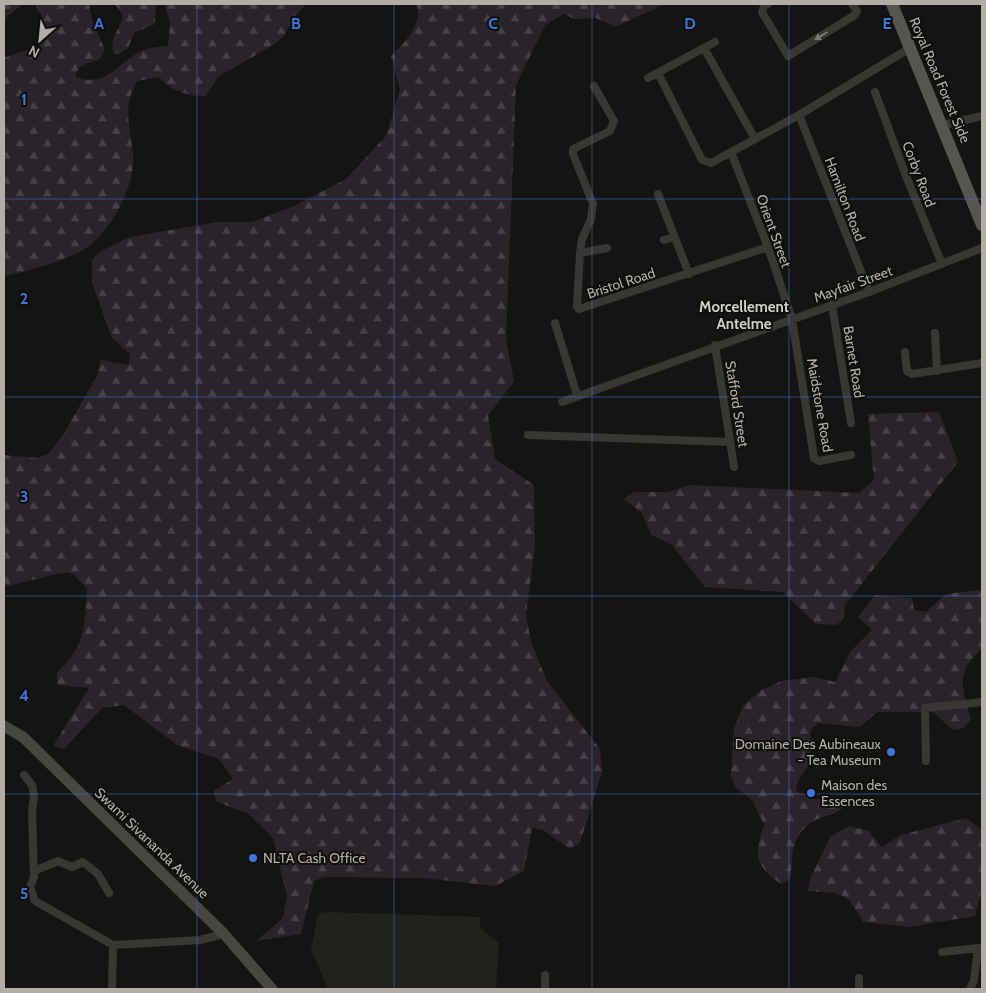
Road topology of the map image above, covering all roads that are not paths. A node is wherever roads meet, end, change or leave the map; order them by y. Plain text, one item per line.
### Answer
1 (768, 4) edge
2 (892, 4) edge
3 (856, 5) edge
4 (715, 42) dead end
5 (704, 48) junction
6 (910, 48) junction
7 (658, 73) junction
8 (648, 78) dead end
9 (594, 86) dead end
10 (875, 92) dead end
11 (799, 115) junction
12 (982, 116) edge
13 (943, 125) junction
14 (755, 139) junction
15 (731, 152) junction
16 (658, 194) dead end
17 (982, 224) edge
18 (674, 237) junction
19 (664, 240) dead end
20 (768, 247) junction
21 (607, 248) dead end
22 (982, 248) edge
23 (580, 253) junction
24 (942, 264) junction
25 (689, 274) junction
26 (869, 292) junction
27 (832, 305) junction
28 (792, 319) junction
29 (555, 323) dead end
30 (935, 332) dead end
31 (715, 345) junction
32 (905, 352) dead end
33 (982, 363) edge
34 (937, 371) junction
35 (577, 395) junction
36 (562, 402) dead end
37 (851, 423) dead end
38 (528, 436) dead end
39 (730, 442) junction
40 (851, 455) dead end
41 (734, 467) dead end
42 (982, 702) edge
43 (4, 726) edge
44 (926, 761) dead end
45 (24, 775) dead end
46 (34, 872) junction
47 (109, 893) dead end
48 (224, 934) junction
49 (113, 945) junction
50 (942, 952) dead end
51 (545, 975) dead end
52 (859, 978) dead end
53 (112, 989) edge
54 (272, 989) edge
55 (545, 989) edge
56 (859, 989) edge
57 (970, 989) edge

3 -> 1 street
2 - 6 main road, Royal Road Forest Side
4 - 5 street
5 - 7 street
5 - 14 street
6 - 11 street
6 - 13 main road, Royal Road Forest Side
7 - 8 street
7 - 15 street
9 - 23 street, Bristol Road
10 - 24 street, Corby Road
11 - 14 street
11 - 26 street, Hamilton Road
12 - 13 street
13 - 17 main road, Royal Road Forest Side
14 - 15 street
15 - 20 street, Orient Street
16 - 18 street
18 - 19 street
18 - 25 street
20 - 25 street, Bristol Road
20 - 28 street, Orient Street
21 - 23 street
22 - 24 street, Mayfair Street
23 - 25 street, Bristol Road
24 - 26 street, Mayfair Street
26 - 27 street, Mayfair Street
27 - 28 street, Mayfair Street
27 - 37 street, Barnet Road
28 - 31 street, Mayfair Street
28 - 40 street, Maidstone Road
29 - 35 street
30 - 34 street
31 - 35 street, Mayfair Street
31 - 39 street, Stafford Street
32 - 34 street
33 - 34 street
35 - 36 street, Mayfair Street
38 - 39 street
39 - 41 street, Stafford Street
42 - 44 street
43 - 48 street, Swami Sivananda Avenue
45 - 46 street
46 - 47 street
46 - 49 street
48 - 49 street
48 - 54 street, Swami Sivananda Avenue
49 - 53 street
50 - 57 street
51 - 55 street
52 - 56 street

